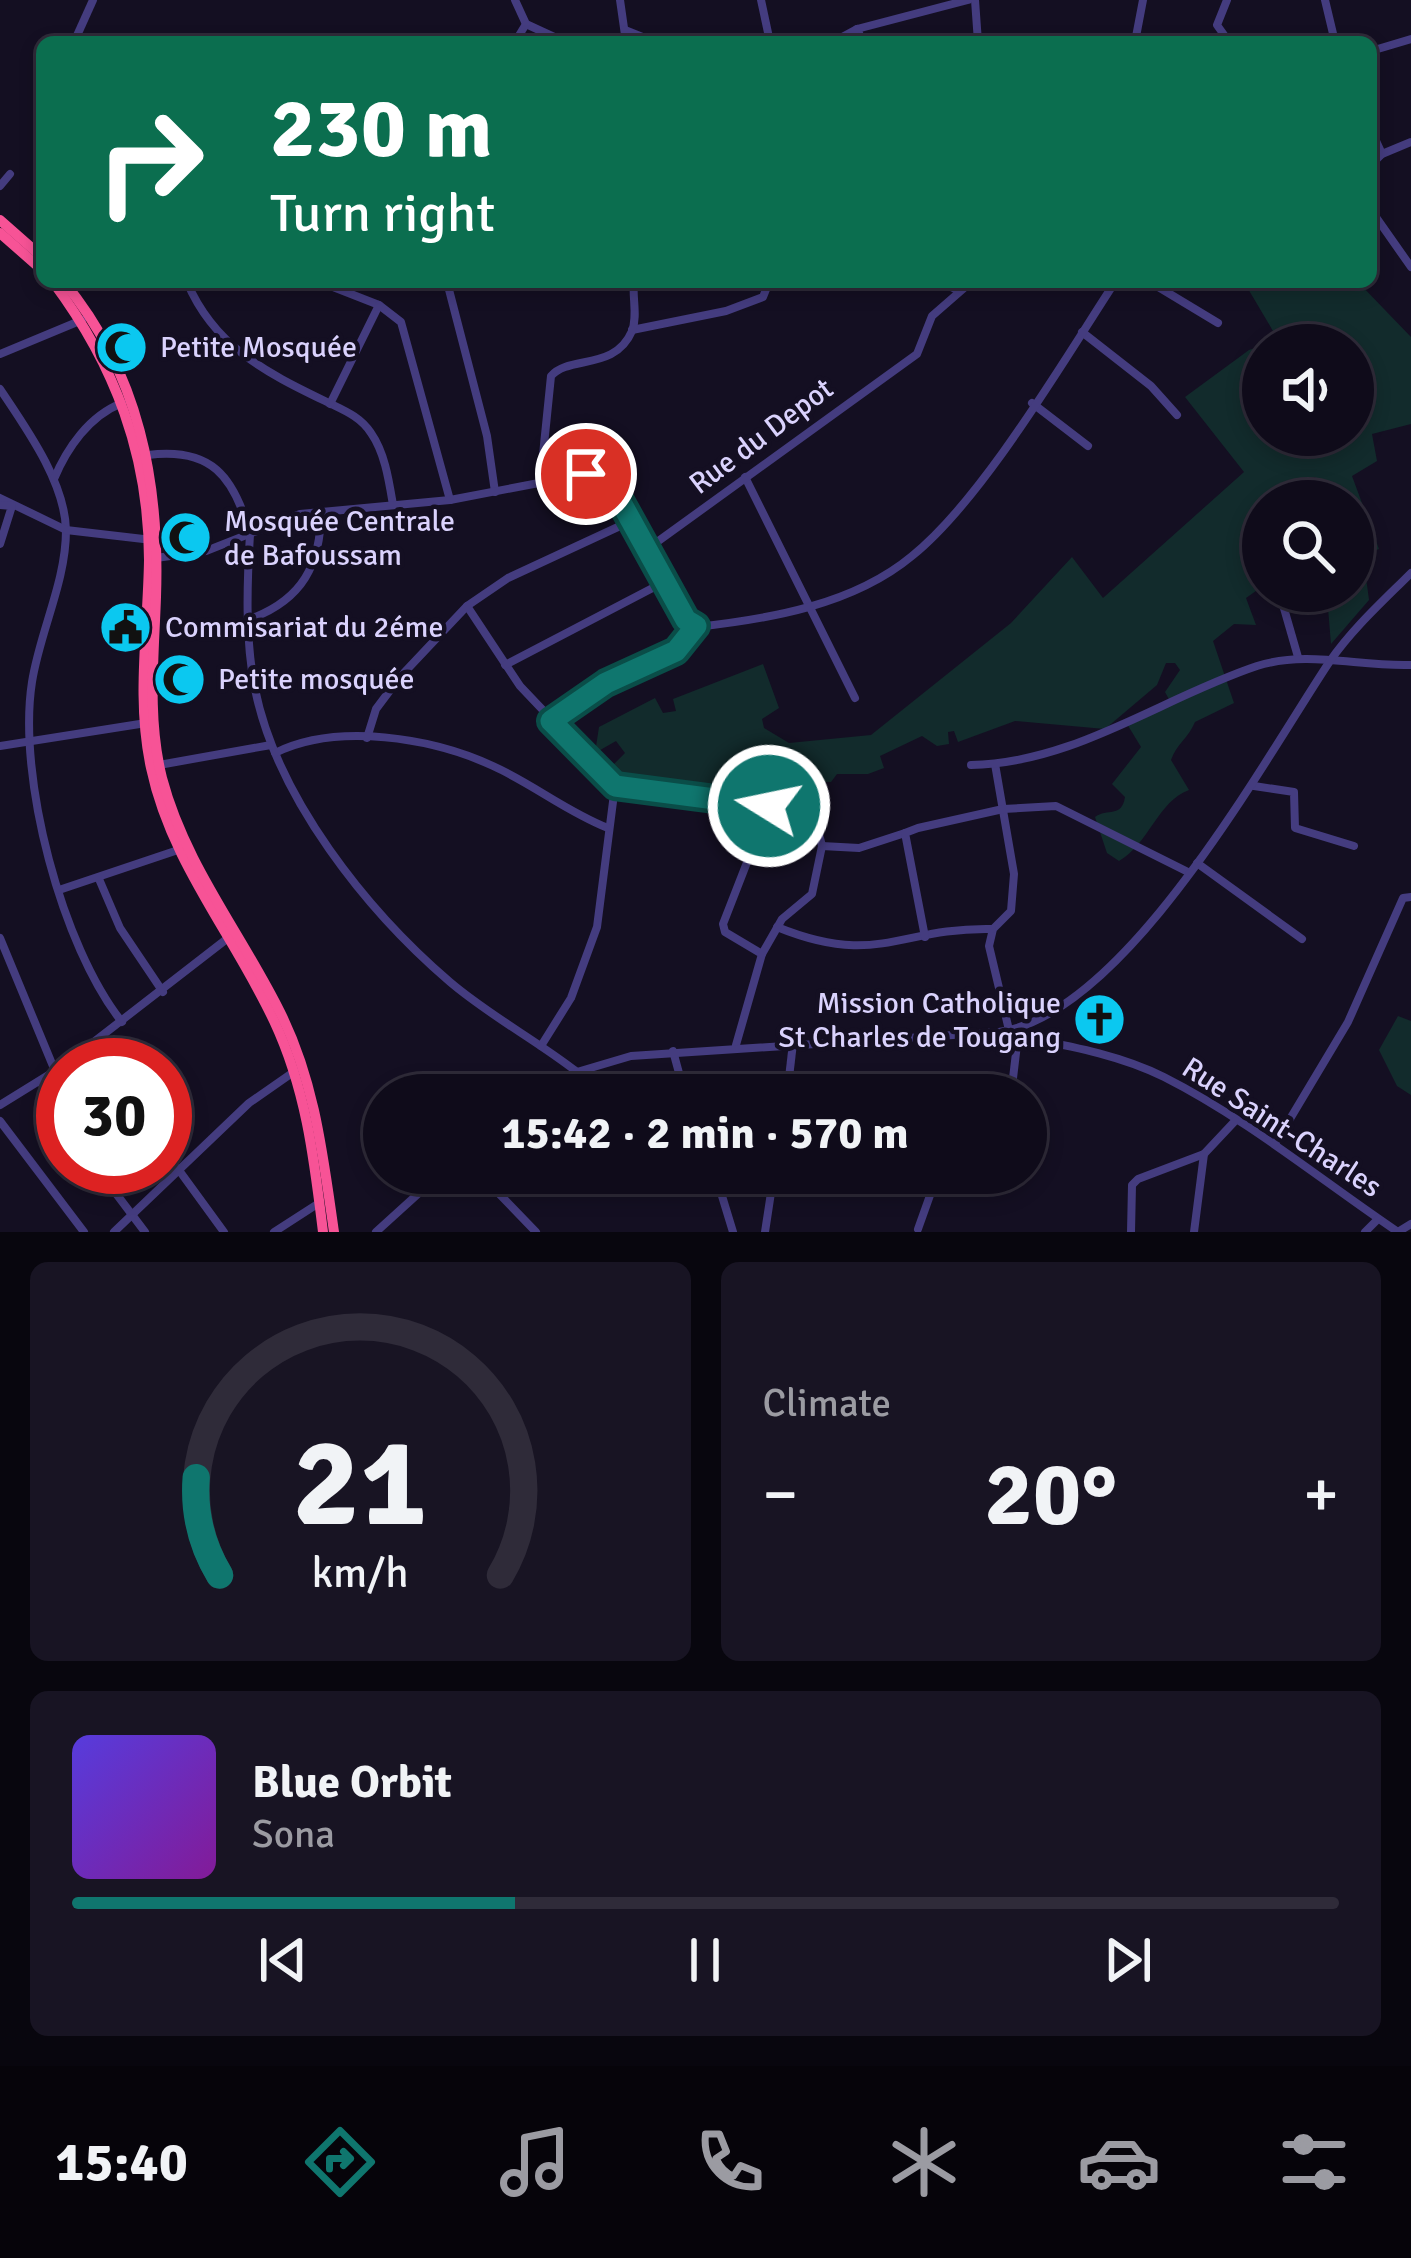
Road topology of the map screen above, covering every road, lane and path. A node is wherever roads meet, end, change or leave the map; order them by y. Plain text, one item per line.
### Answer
1 (93, 0) edge
2 (515, 0) edge
3 (620, 0) edge
4 (761, 0) edge
5 (971, 0) edge
6 (1143, 0) edge
7 (1227, 0) edge
8 (1325, 0) edge
9 (526, 24) junction
10 (623, 29) junction
11 (857, 29) junction
12 (77, 36) edge
13 (519, 36) edge
14 (552, 36) edge
15 (625, 36) edge
16 (640, 36) edge
17 (769, 36) edge
18 (844, 36) edge
19 (860, 36) edge
20 (978, 36) edge
21 (1136, 36) edge
22 (1225, 36) edge
23 (1334, 36) edge
24 (1411, 39) edge
25 (1377, 49) edge
26 (1411, 142) edge
27 (1377, 159) edge
28 (10, 174) dead end
29 (0, 186) edge
30 (1377, 219) edge
31 (0, 220) edge
32 (0, 232) edge
33 (22, 246) junction
34 (36, 254) edge
35 (36, 263) edge
36 (1411, 267) edge
37 (58, 288) edge
38 (68, 288) edge
39 (190, 288) edge
40 (336, 288) edge
41 (449, 288) edge
42 (634, 288) edge
43 (767, 288) edge
44 (953, 288) edge
45 (963, 288) edge
46 (1111, 288) edge
47 (1160, 288) edge
48 (959, 291) junction
49 (379, 305) junction
50 (85, 318) junction
51 (1218, 322) dead end
52 (632, 330) junction
53 (1082, 332) junction
54 (0, 354) edge
55 (0, 389) edge
56 (127, 401) junction
57 (1032, 403) junction
58 (330, 404) junction
59 (1177, 415) dead end
60 (1088, 446) dead end
61 (148, 454) junction
62 (745, 476) junction
63 (54, 481) junction
64 (540, 484) junction
65 (495, 492) junction
66 (450, 500) junction
67 (0, 501) edge
68 (393, 505) junction
69 (12, 506) junction
70 (322, 511) junction
71 (633, 520) junction
72 (66, 530) junction
73 (250, 534) junction
74 (152, 540) junction
75 (645, 540) junction
76 (0, 544) edge
77 (153, 558) junction
78 (1411, 573) edge
79 (665, 580) junction
80 (467, 606) junction
81 (809, 606) junction
82 (1285, 612) edge
83 (249, 620) junction
84 (696, 626) junction
85 (1298, 657) junction
86 (1331, 660) junction
87 (505, 665) junction
88 (1411, 665) edge
89 (855, 698) dead end
90 (551, 721) junction
91 (149, 723) junction
92 (367, 738) junction
93 (30, 742) junction
94 (0, 746) edge
95 (273, 749) junction
96 (971, 764) dead end
97 (995, 764) junction
98 (159, 765) junction
99 (615, 786) junction
100 (1253, 786) junction
101 (769, 806) junction
102 (1003, 809) junction
103 (608, 828) junction
104 (905, 833) junction
105 (822, 846) junction
106 (1354, 846) dead end
107 (178, 850) junction
108 (1197, 863) junction
109 (1188, 872) junction
110 (99, 879) junction
111 (59, 890) junction
112 (1411, 896) edge
113 (777, 927) junction
114 (992, 929) junction
115 (232, 936) junction
116 (925, 937) junction
117 (0, 938) edge
118 (1302, 939) dead end
119 (762, 954) junction
120 (164, 993) junction
121 (122, 1022) junction
122 (1009, 1033) junction
123 (47, 1038) edge
124 (101, 1038) edge
125 (793, 1043) junction
126 (541, 1046) junction
127 (736, 1046) junction
128 (673, 1051) junction
129 (300, 1072) junction
130 (577, 1072) junction
131 (574, 1074) edge
132 (679, 1074) edge
133 (789, 1074) edge
134 (1010, 1074) edge
135 (36, 1083) edge
136 (0, 1105) edge
137 (0, 1121) edge
138 (1235, 1121) junction
139 (1275, 1144) junction
140 (1204, 1154) junction
141 (192, 1158) edge
142 (192, 1189) edge
143 (116, 1194) edge
144 (156, 1194) edge
145 (418, 1194) edge
146 (499, 1194) edge
147 (721, 1194) edge
148 (771, 1194) edge
149 (931, 1194) edge
150 (325, 1203) junction
151 (133, 1217) junction
152 (1378, 1219) junction
153 (1411, 1224) edge
154 (919, 1229) edge
155 (84, 1232) edge
156 (114, 1232) edge
157 (145, 1232) edge
158 (224, 1232) edge
159 (274, 1232) edge
160 (323, 1232) edge
161 (334, 1232) edge
162 (376, 1232) edge
163 (536, 1232) edge
164 (733, 1232) edge
165 (765, 1232) edge
166 (1131, 1232) edge
167 (1194, 1232) edge
168 (1365, 1232) edge
169 (1398, 1232) edge

1 - 12 street
2 - 9 street
3 - 10 street
4 - 17 street
5 - 11 street
5 - 20 street
6 - 21 street
7 - 22 street
8 - 23 street
9 - 13 street
9 - 14 street
10 - 15 street
10 - 16 street
11 - 18 street
11 - 19 street
24 - 25 street
26 - 27 street
28 - 29 street
30 - 36 street
31 - 33 highway
32 - 33 highway
33 - 34 highway
33 - 35 highway
37 - 50 highway
38 - 50 highway
39 - 58 street
40 - 49 street
41 - 65 street
42 - 52 street
43 - 52 street
44 - 48 street
45 - 48 street, Rue du Depot
46 - 53 street
47 - 51 street
48 - 62 street, Rue du Depot
49 - 58 street
49 - 66 street
50 - 54 street
50 - 56 highway
52 - 64 street
53 - 57 street
53 - 59 street
55 - 63 street
56 - 61 highway
56 - 63 street
56 - 74 highway
57 - 60 street
57 - 81 street
58 - 68 street
61 - 73 street
61 - 74 highway
62 - 75 street, Rue du Depot
62 - 81 street
63 - 72 street
64 - 65 street
64 - 71 street
65 - 66 street
66 - 68 street
67 - 69 street
68 - 70 street
69 - 72 street
69 - 76 street
70 - 73 street
70 - 83 street
71 - 75 street
71 - 80 street
72 - 74 street
72 - 93 street
73 - 77 street
73 - 83 street
74 - 77 highway
75 - 79 street
77 - 91 highway
78 - 86 street
79 - 84 street
79 - 87 street
80 - 87 street
80 - 92 street
81 - 84 street
81 - 89 street
82 - 85 street
83 - 95 street
84 - 90 street
85 - 86 street
85 - 97 street
86 - 88 street
86 - 100 street
87 - 90 street
90 - 99 street
91 - 93 street
91 - 98 highway
91 - 107 highway
92 - 95 street
92 - 103 street
93 - 94 street
93 - 111 street
95 - 98 street
95 - 126 street
96 - 97 street
97 - 102 street
98 - 115 highway
99 - 101 street
99 - 103 street
100 - 106 street
100 - 108 street
101 - 105 street
101 - 119 street
102 - 104 street
102 - 109 street
102 - 114 street
103 - 126 street
104 - 105 street
104 - 116 street
105 - 113 street
107 - 110 street
107 - 115 highway
108 - 109 street
108 - 118 street
109 - 122 street
110 - 111 street
110 - 120 street
111 - 121 street
112 - 139 street
113 - 116 street
113 - 119 street
114 - 116 street
114 - 122 street
115 - 120 street
115 - 129 highway
117 - 123 street
119 - 127 street
120 - 121 street
121 - 124 street
122 - 125 street
122 - 134 street
122 - 138 street, Rue Saint-Charles
125 - 127 street
125 - 133 street
126 - 130 street
127 - 128 street
128 - 130 street
128 - 132 street
129 - 141 street
129 - 150 highway
130 - 131 street
135 - 136 street
137 - 155 street
138 - 139 street, Rue Saint-Charles
138 - 140 street
139 - 152 street, Rue Saint-Charles
140 - 166 street
140 - 167 street
142 - 158 street
143 - 151 street
144 - 151 street
145 - 162 street
146 - 163 street
147 - 164 street
148 - 165 street
149 - 154 street
150 - 159 street
150 - 160 highway
150 - 161 highway
151 - 156 street
151 - 157 street
152 - 168 street
152 - 169 street, Rue Saint-Charles
153 - 169 street

